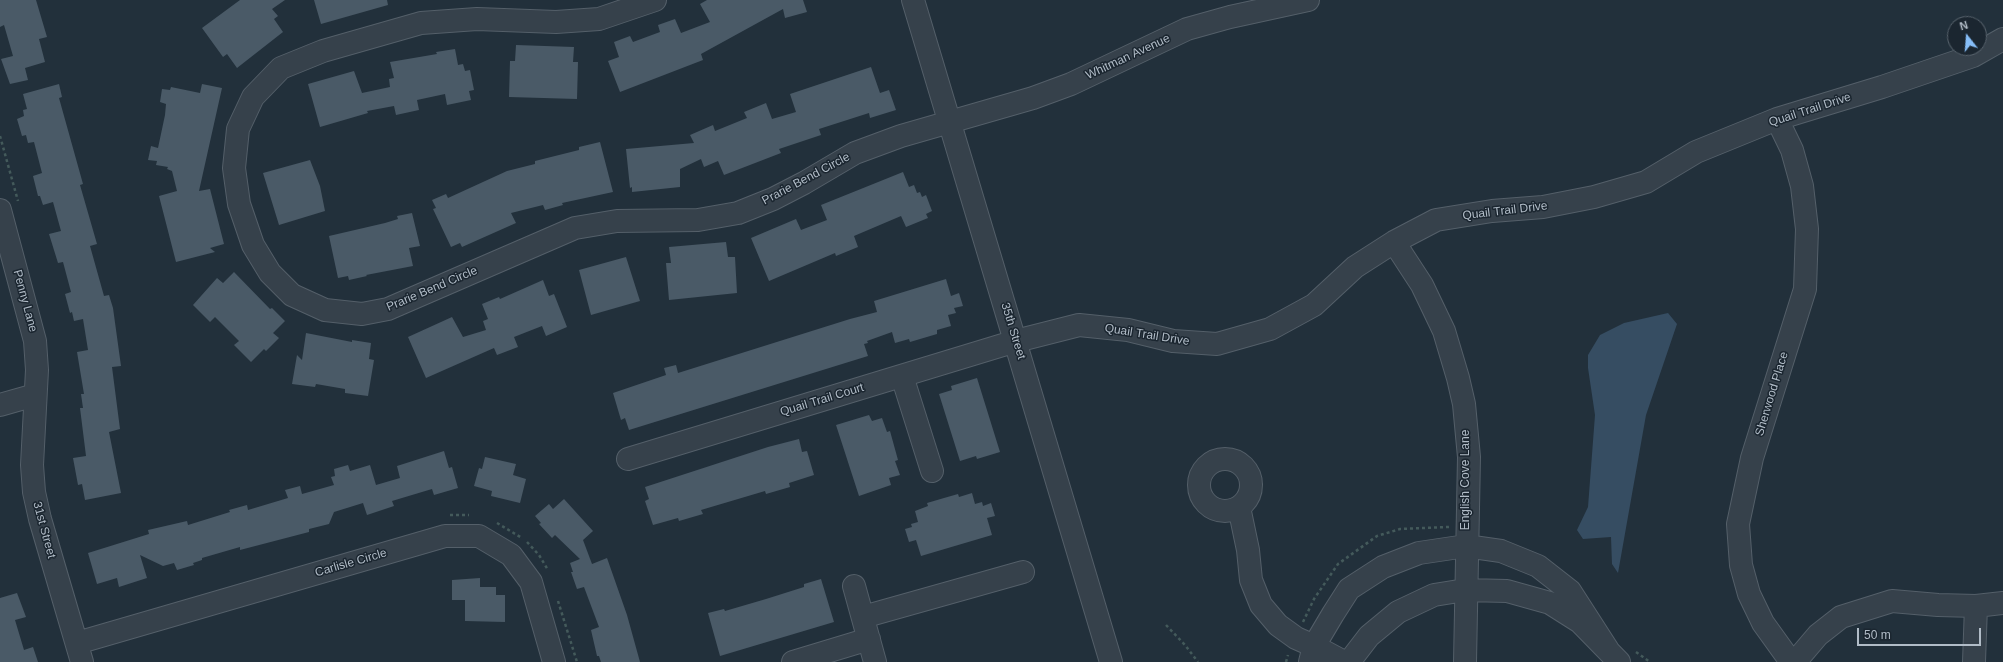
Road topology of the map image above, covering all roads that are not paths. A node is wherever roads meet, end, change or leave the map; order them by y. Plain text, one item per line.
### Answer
1 (655, 0) edge
2 (913, 0) edge
3 (1308, 0) edge
4 (2003, 39) edge
5 (1777, 119) junction
6 (950, 122) junction
7 (0, 210) edge
8 (1394, 242) junction
9 (1016, 341) junction
10 (902, 376) junction
11 (35, 395) junction
12 (0, 404) edge
13 (628, 459) dead end
14 (932, 471) dead end
15 (1239, 507) dead end
16 (1466, 546) junction
17 (1023, 572) dead end
18 (854, 586) dead end
19 (1465, 590) junction
20 (2003, 603) edge
21 (1976, 606) junction
22 (862, 617) junction
23 (869, 639) junction
24 (80, 653) edge
25 (1312, 654) edge
26 (1613, 656) edge
27 (554, 662) edge
28 (793, 662) edge
29 (875, 662) edge
30 (1111, 662) edge
31 (1344, 662) edge
32 (1349, 662) edge
33 (1465, 662) edge
34 (1791, 662) edge
35 (1795, 662) edge
36 (1974, 662) edge

1 - 6 street, Prarie Bend Circle
2 - 6 street, 35th Street
3 - 6 street, Whitman Avenue
4 - 5 street, Quail Trail Drive
5 - 8 street, Quail Trail Drive
5 - 34 street, Sherwood Place
6 - 9 street, 35th Street
7 - 11 street, Penny Lane
8 - 9 street, Quail Trail Drive
8 - 16 street, English Cove Lane
9 - 10 street, Quail Trail Court
9 - 30 street, 35th Street
10 - 13 street, Quail Trail Court
10 - 14 street
11 - 12 street
11 - 24 street, 31st Street
15 - 25 street
16 - 19 street, English Cove Lane
16 - 25 street
16 - 26 street
17 - 22 street
18 - 22 street
19 - 26 street
19 - 32 street
19 - 33 street, English Cove Lane
20 - 21 street
21 - 35 street
21 - 36 street
22 - 23 street
23 - 28 street
23 - 29 street
24 - 27 street, Carlisle Circle
25 - 31 street

